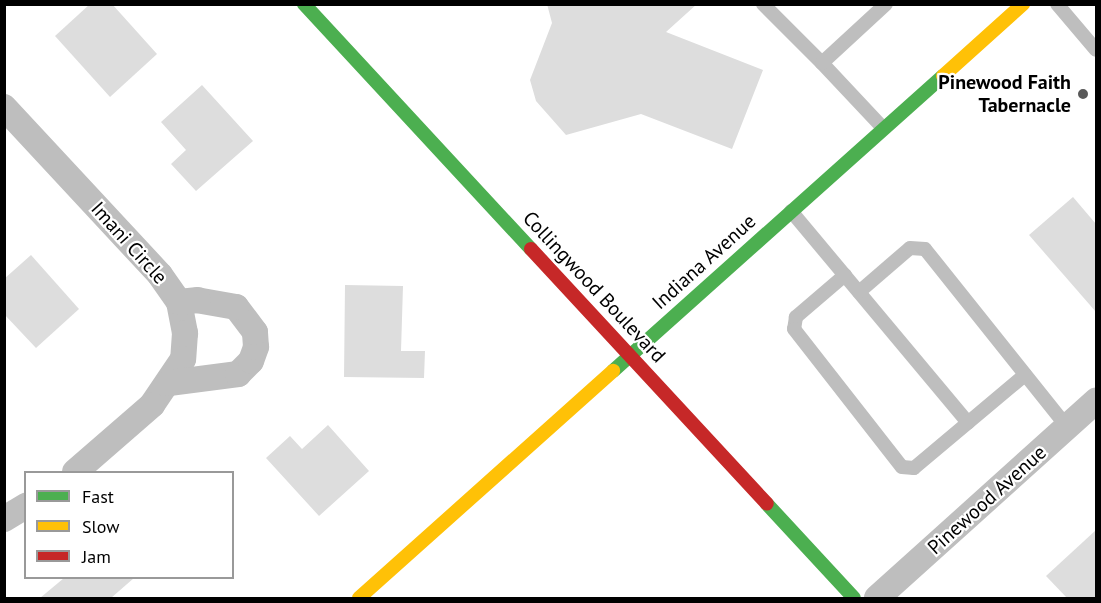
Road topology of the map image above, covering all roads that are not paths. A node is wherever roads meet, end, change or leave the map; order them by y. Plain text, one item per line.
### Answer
1 (304, 4) edge
2 (763, 4) edge
3 (886, 4) edge
4 (1023, 4) edge
5 (1057, 4) edge
6 (1096, 50) edge
7 (822, 63) junction
8 (4, 107) edge
9 (883, 128) junction
10 (791, 211) junction
11 (845, 275) junction
12 (859, 292) junction
13 (179, 302) junction
14 (631, 354) junction
15 (1025, 375) junction
16 (170, 383) junction
17 (1096, 401) edge
18 (968, 423) junction
19 (1067, 427) junction
20 (76, 471) edge
21 (24, 507) edge
22 (4, 519) edge
23 (359, 598) edge
24 (854, 598) edge
25 (877, 598) edge

1 - 14 street, Collingwood Boulevard
2 - 7 lane
3 - 7 lane
4 - 9 street, Indiana Avenue
5 - 6 lane
7 - 9 lane
8 - 13 street, Imani Circle
9 - 10 street, Indiana Avenue
10 - 11 lane
10 - 14 street, Indiana Avenue
11 - 12 lane
11 - 18 lane
12 - 15 lane
12 - 18 lane
13 - 16 street, Imani Circle
13 - 16 street
14 - 23 street, Indiana Avenue
14 - 24 street, Collingwood Boulevard
15 - 18 lane
15 - 19 lane
16 - 20 street, Imani Circle
17 - 19 street, Pinewood Avenue
19 - 25 street, Pinewood Avenue
21 - 22 street

